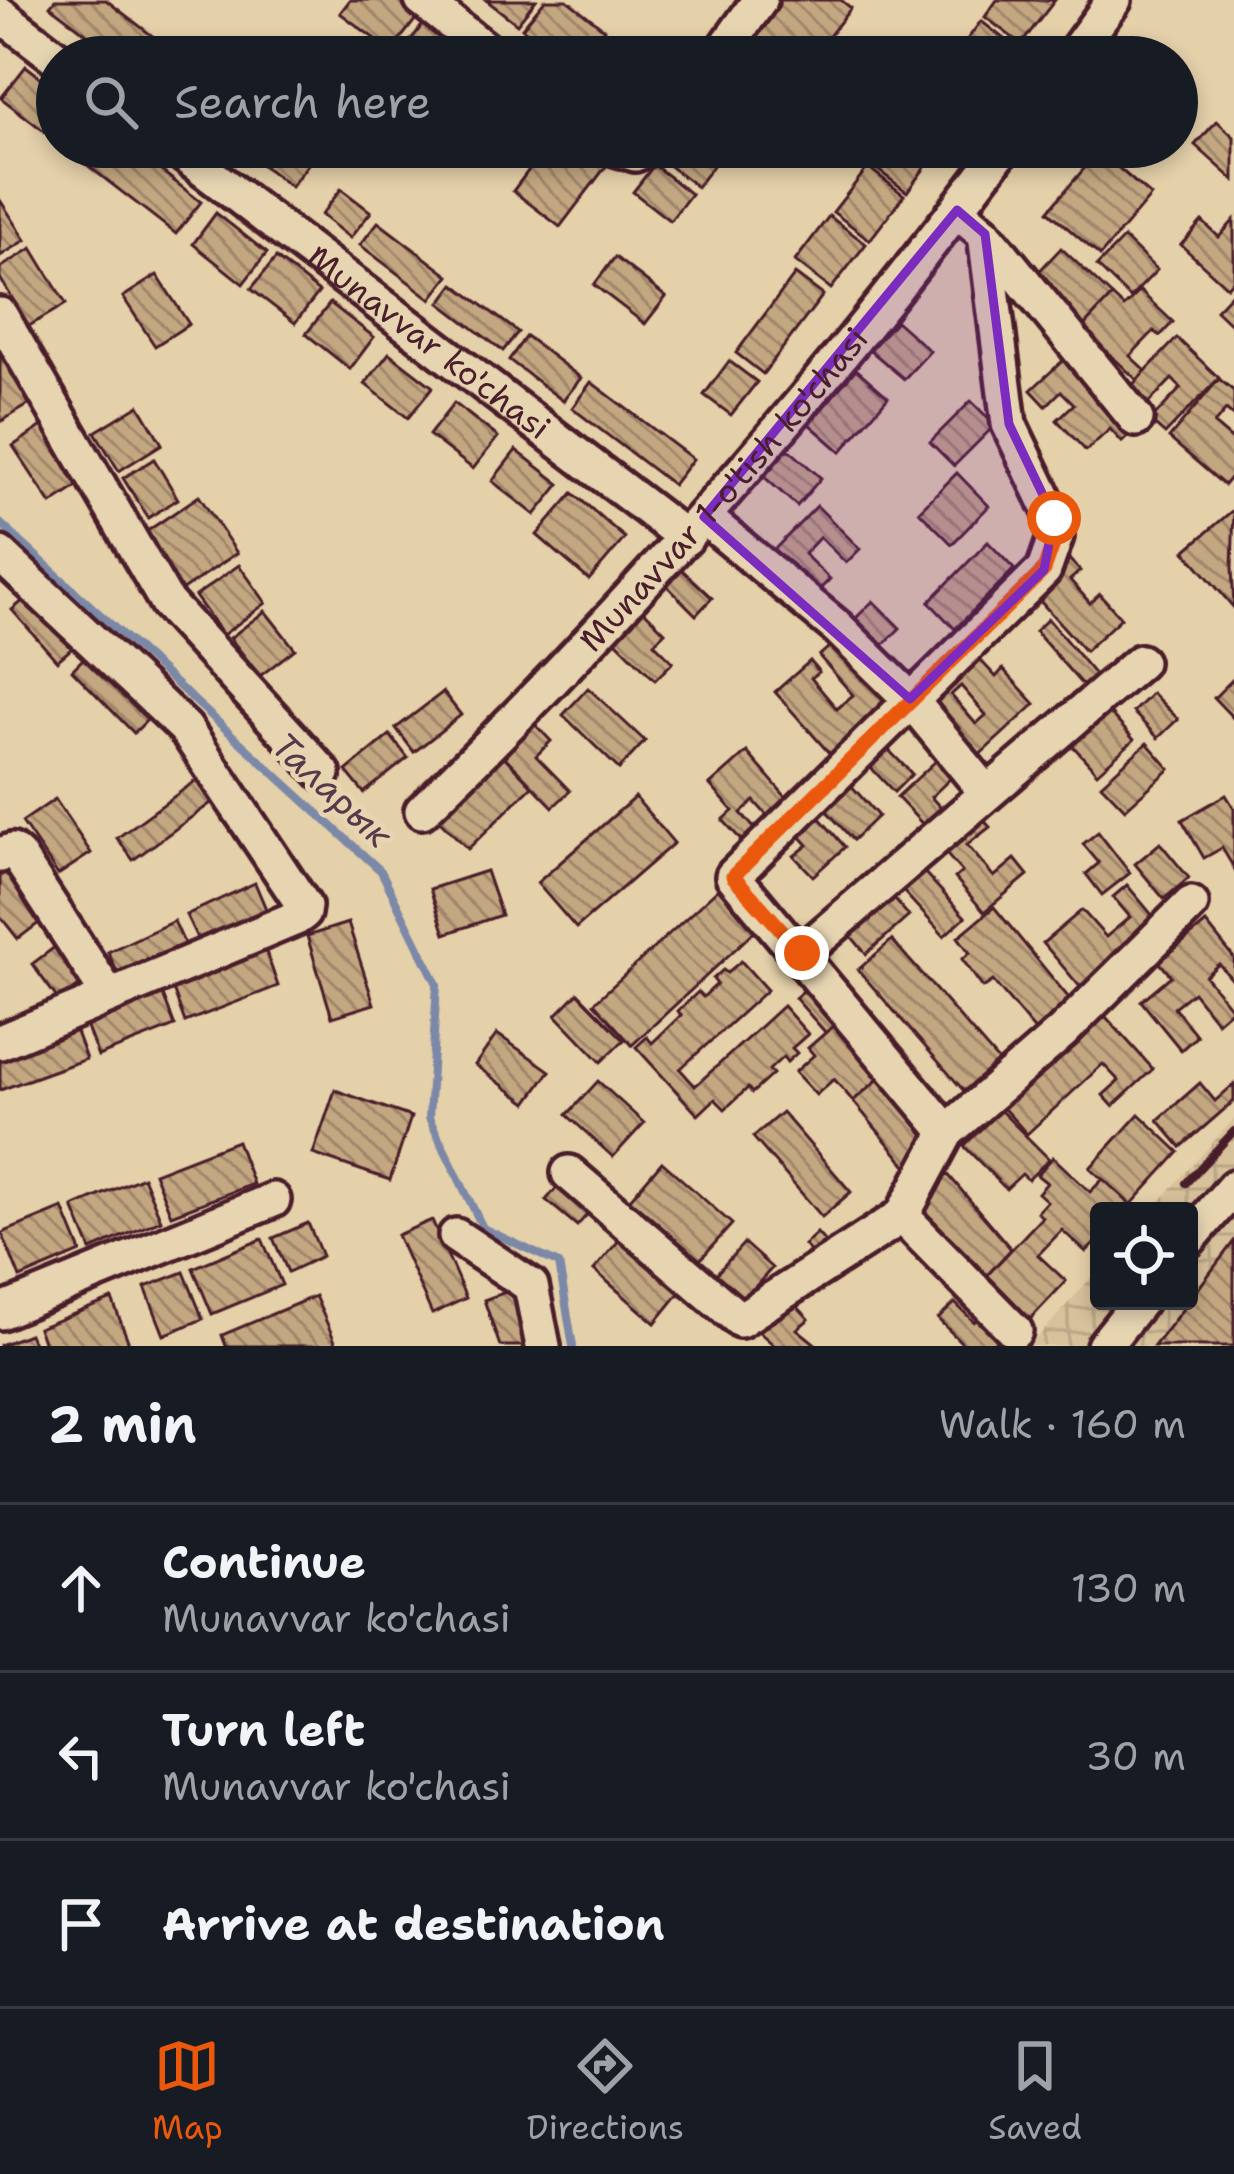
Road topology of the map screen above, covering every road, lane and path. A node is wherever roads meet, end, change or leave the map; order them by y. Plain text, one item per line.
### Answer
1 (422, 0) edge
2 (760, 0) edge
3 (1114, 0) edge
4 (0, 14) edge
5 (468, 36) edge
6 (733, 36) edge
7 (1087, 36) edge
8 (36, 42) edge
9 (203, 168) edge
10 (988, 168) edge
11 (957, 210) junction
12 (986, 234) junction
13 (0, 315) edge
14 (1136, 419) dead end
15 (695, 528) junction
16 (0, 554) edge
17 (1140, 662) dead end
18 (910, 699) junction
19 (323, 773) dead end
20 (986, 792) junction
21 (422, 811) dead end
22 (0, 855) edge
23 (1191, 904) dead end
24 (802, 953) junction
25 (109, 996) junction
26 (0, 1042) edge
27 (946, 1132) junction
28 (568, 1172) dead end
29 (1234, 1186) edge
30 (273, 1200) dead end
31 (902, 1216) junction
32 (1198, 1228) edge
33 (456, 1237) dead end
34 (1133, 1310) edge
35 (0, 1312) edge
36 (1015, 1331) dead end
37 (543, 1346) edge
38 (1104, 1346) edge

1 - 5 street
2 - 6 street
3 - 7 street
4 - 8 street
9 - 15 street, Munavvar ko'chasi
10 - 11 street, Munavvar 1-o'tish ko'chasi
11 - 12 street
11 - 15 street, Munavvar 1-o'tish ko'chasi
12 - 14 street
12 - 18 street
13 - 19 street
15 - 18 street, Munavvar ko'chasi
15 - 21 street, Munavvar 1-o'tish ko'chasi
16 - 25 street
17 - 20 street
18 - 20 street, Munavvar ko'chasi
18 - 24 street
20 - 24 street
22 - 25 street
23 - 27 street
24 - 27 street
25 - 26 street
27 - 31 street
28 - 31 street
29 - 32 street
30 - 35 street
31 - 36 street
33 - 37 street
34 - 38 street

